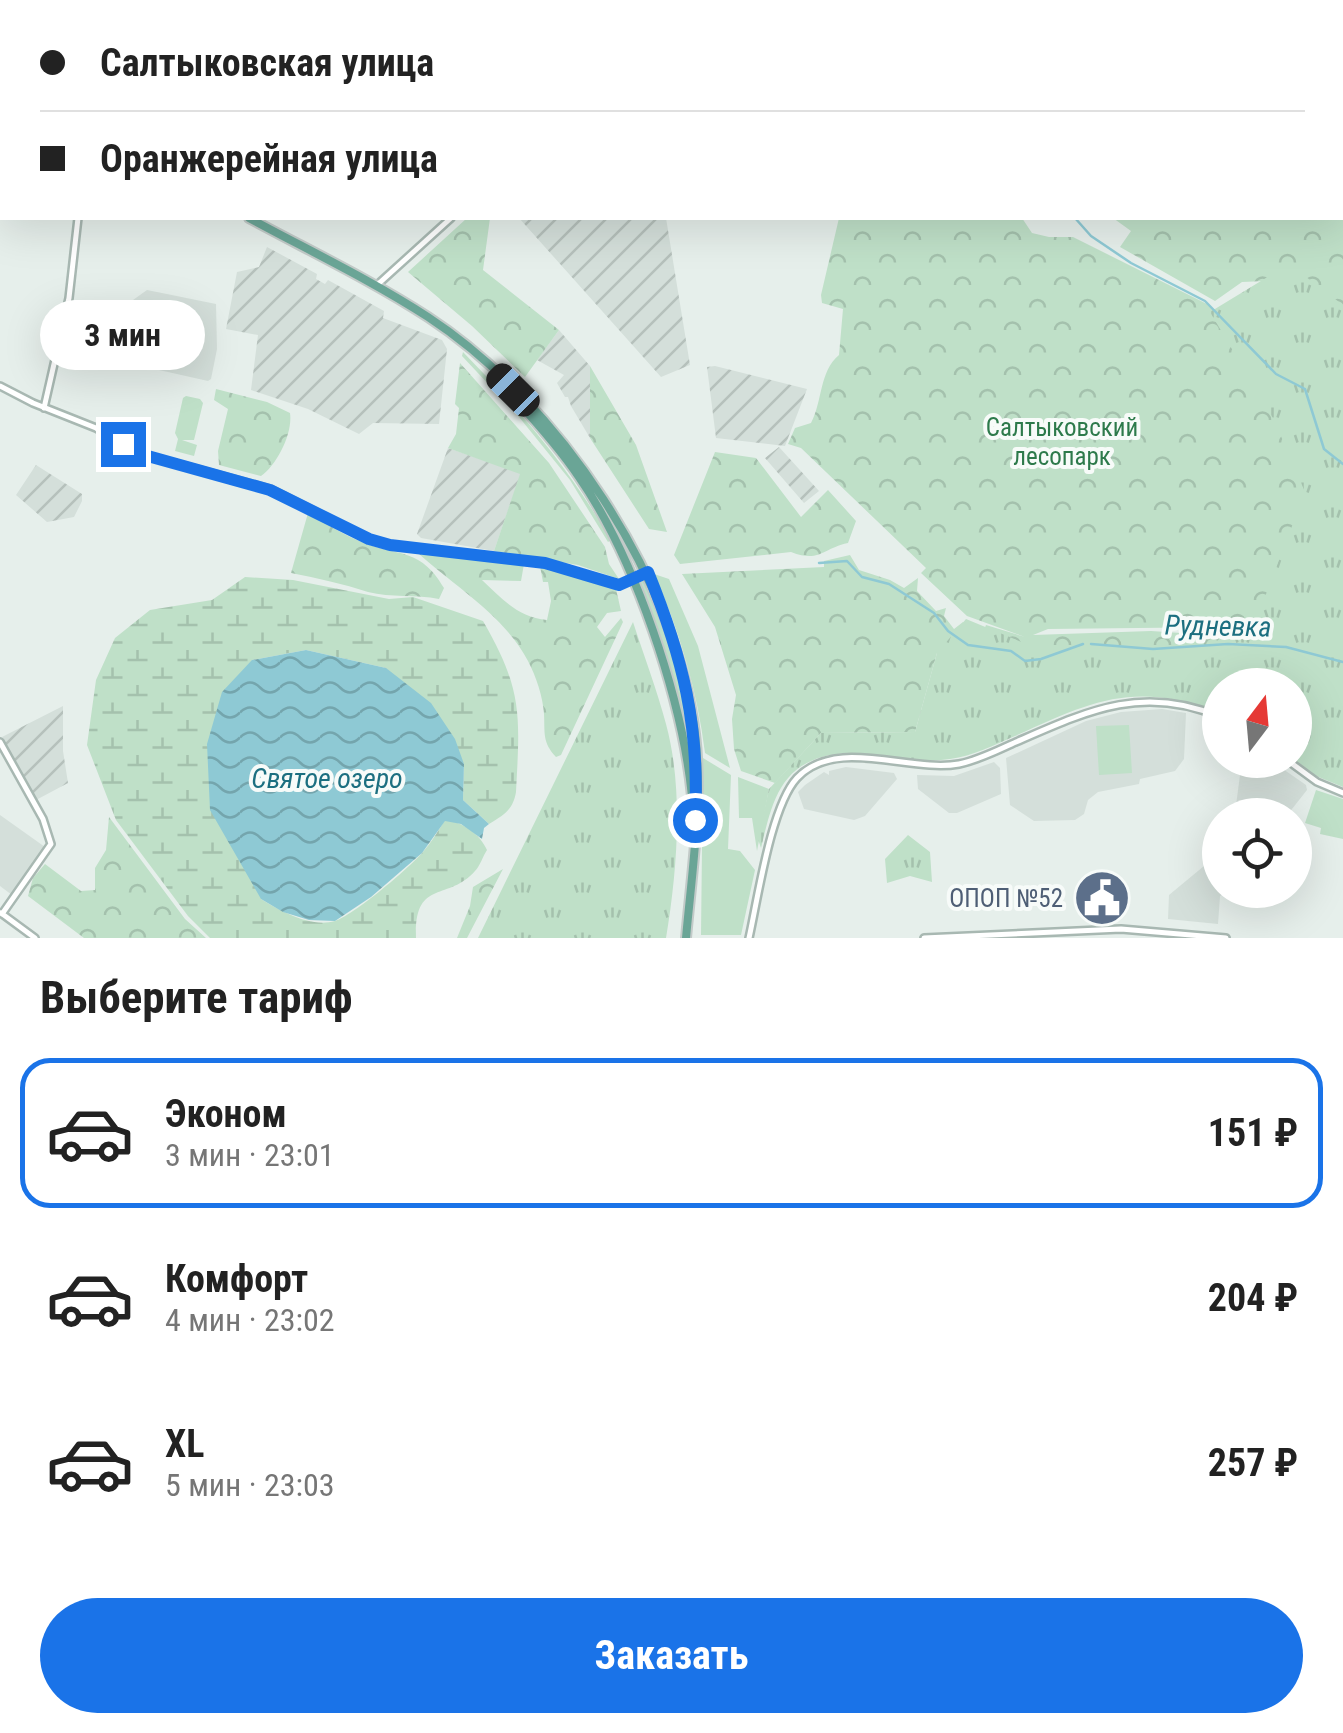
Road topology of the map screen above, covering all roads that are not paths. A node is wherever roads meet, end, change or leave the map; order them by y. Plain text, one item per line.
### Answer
1 (78, 220) edge
2 (252, 220) edge
3 (449, 220) edge
4 (375, 286) junction
5 (462, 342) junction
6 (0, 386) edge
7 (44, 408) junction
8 (648, 572) junction
9 (632, 578) junction
10 (1202, 712) edge
11 (0, 742) edge
12 (1312, 778) edge
13 (1343, 792) edge
14 (695, 820) junction
15 (1, 913) edge
16 (1133, 930) junction
17 (34, 938) edge
18 (686, 938) edge
19 (749, 938) edge
20 (924, 938) edge
21 (1131, 938) edge
22 (1226, 938) edge

1 - 7 street
2 - 4 main road
3 - 4 street
4 - 5 main road
5 - 8 main road
5 - 9 main road
6 - 7 street
7 - 9 street
8 - 9 street
8 - 14 main road
9 - 14 main road
10 - 19 street
11 - 15 street
12 - 13 street
14 - 18 main road
15 - 17 street
16 - 20 street
16 - 21 street
16 - 22 street

